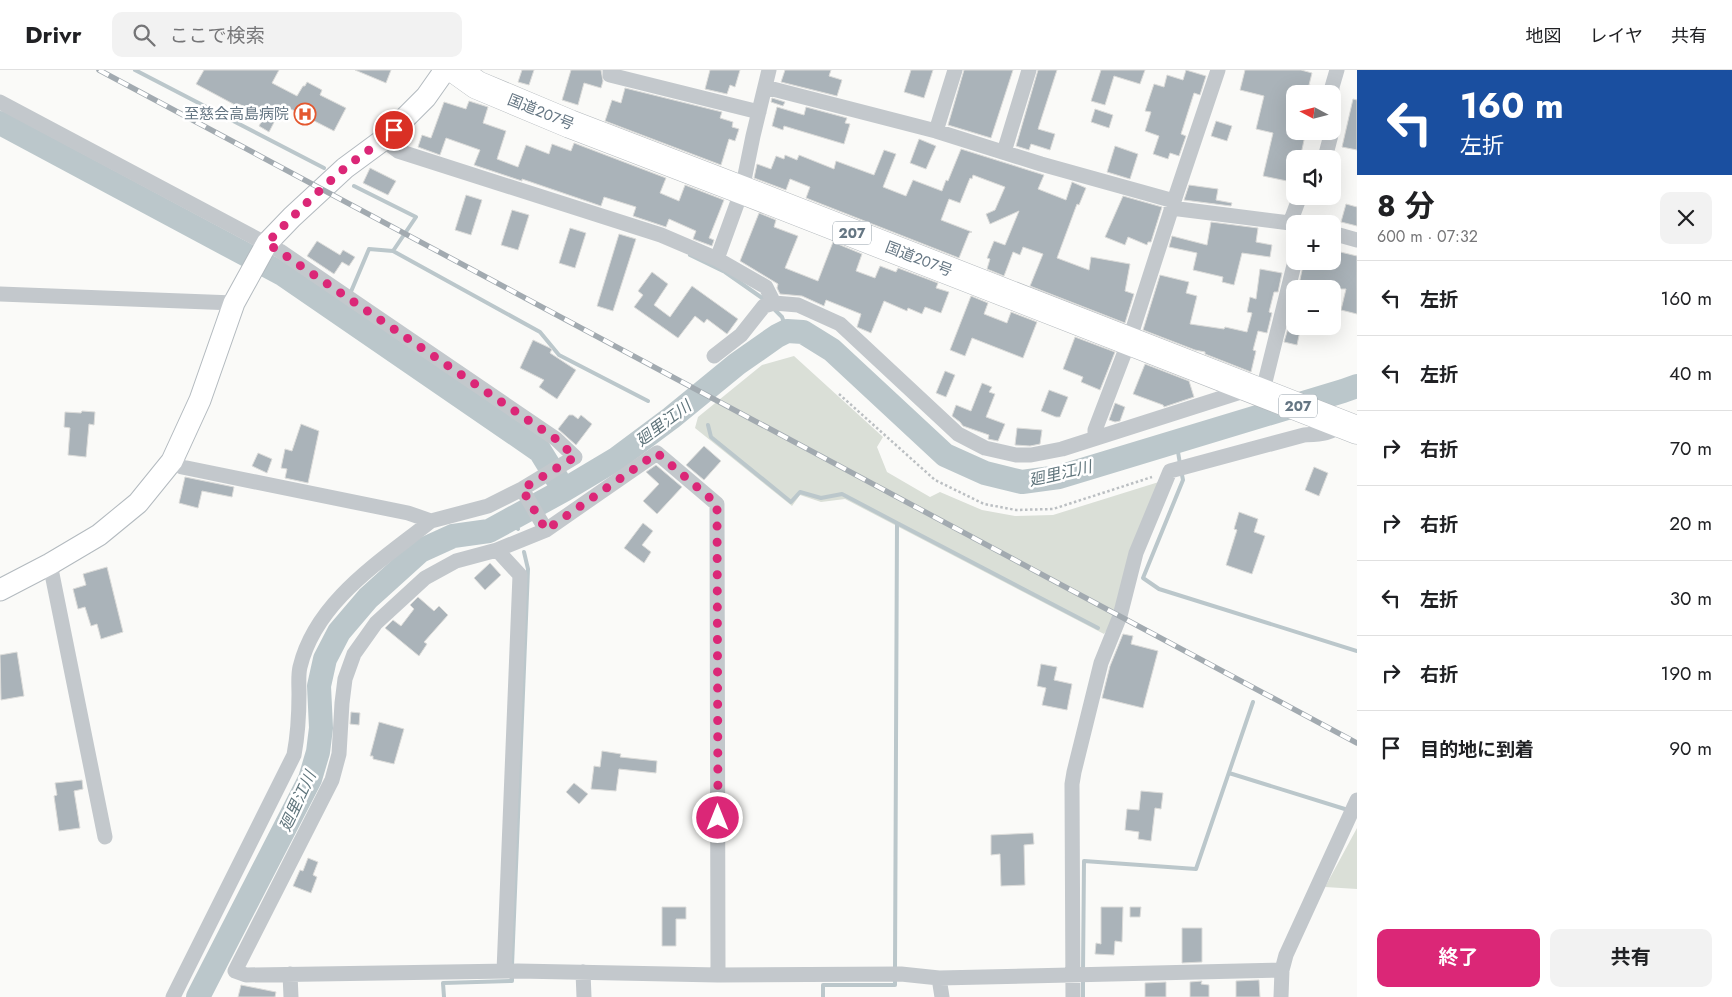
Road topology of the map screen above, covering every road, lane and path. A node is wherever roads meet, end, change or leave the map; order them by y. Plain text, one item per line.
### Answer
1 (445, 70) edge
2 (456, 70) edge
3 (610, 70) edge
4 (769, 70) edge
5 (955, 70) edge
6 (1029, 70) edge
7 (1218, 70) edge
8 (1337, 70) edge
9 (1333, 85) edge
10 (765, 87) junction
11 (0, 102) edge
12 (759, 112) junction
13 (936, 131) junction
14 (383, 140) junction
15 (1004, 152) junction
16 (742, 190) junction
17 (1172, 205) junction
18 (1286, 222) edge
19 (1341, 236) edge
20 (1357, 240) edge
21 (267, 243) junction
22 (717, 259) junction
23 (1293, 270) edge
24 (0, 294) edge
25 (234, 303) junction
26 (769, 304) junction
27 (1129, 341) junction
28 (714, 356) dead end
29 (1253, 388) junction
30 (839, 394) dead end
31 (1350, 427) edge
32 (1095, 438) junction
33 (172, 461) junction
34 (1177, 469) junction
35 (522, 489) junction
36 (431, 521) junction
37 (546, 530) junction
38 (497, 550) junction
39 (50, 564) junction
40 (0, 590) edge
41 (1357, 800) edge
42 (105, 837) dead end
43 (1282, 970) junction
44 (509, 971) junction
45 (582, 972) junction
46 (290, 974) junction
47 (1080, 974) junction
48 (718, 975) junction
49 (939, 978) junction
50 (174, 997) edge
51 (292, 997) edge
52 (584, 997) edge
53 (942, 997) edge
54 (1073, 997) edge
55 (1281, 997) edge

1 - 14 street
2 - 16 highway, 国道207号 / 207
3 - 12 street
4 - 10 street
5 - 13 street
6 - 15 street
7 - 17 street
8 - 9 street
10 - 12 street
10 - 13 street
11 - 21 street
12 - 16 street
13 - 15 street
14 - 21 street
14 - 22 street
15 - 17 street
16 - 22 street
16 - 27 highway, 国道207号 / 207
17 - 18 street
17 - 27 street
19 - 20 street
21 - 25 street
21 - 35 street
22 - 26 street
23 - 29 street
24 - 25 street
25 - 33 street
26 - 28 street
26 - 32 street
27 - 29 highway, 国道207号 / 207
27 - 32 street
29 - 31 highway, 国道207号 / 207
29 - 32 street
30 - 34 path
31 - 34 street
33 - 36 street
33 - 39 street
34 - 47 street
35 - 36 street
35 - 37 street
36 - 50 street
37 - 38 street
37 - 48 street
38 - 44 street
38 - 46 street
39 - 40 street
39 - 42 street
41 - 43 street
43 - 47 street
43 - 55 street
44 - 45 street
44 - 46 street
45 - 48 street
45 - 52 street
46 - 51 street
47 - 49 street
47 - 54 street
48 - 49 street
49 - 53 street

